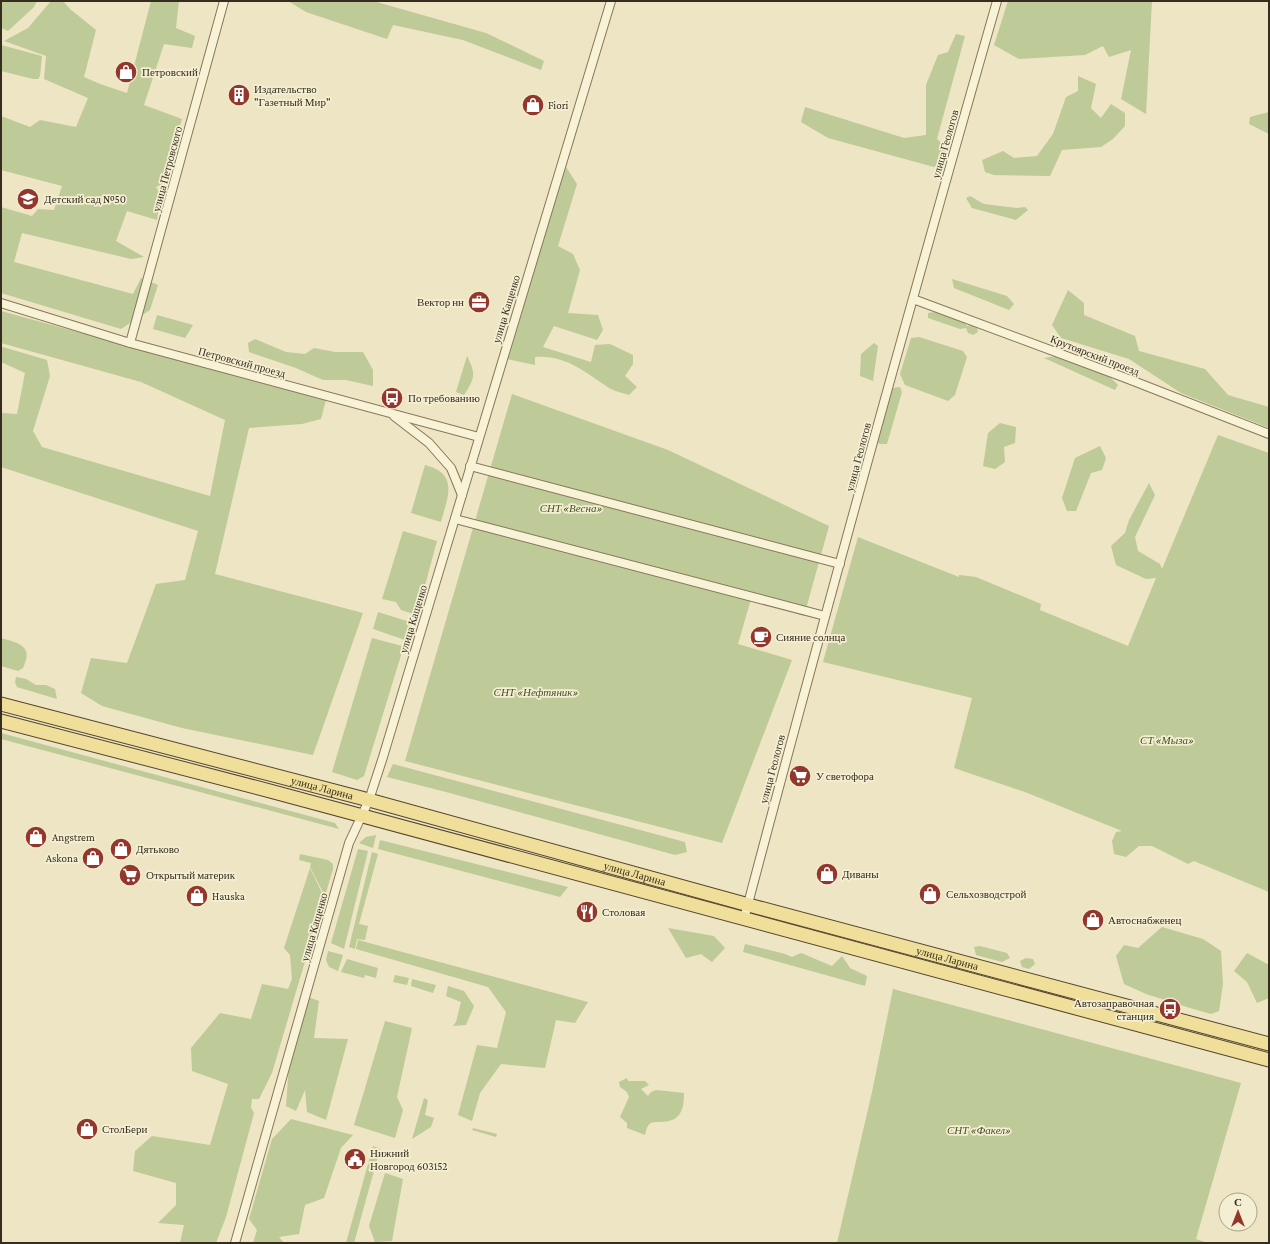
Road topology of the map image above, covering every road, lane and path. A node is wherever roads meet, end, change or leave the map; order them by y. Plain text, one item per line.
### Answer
1 (224, 1) edge
2 (611, 1) edge
3 (997, 1) edge
4 (912, 298) junction
5 (1, 303) edge
6 (130, 342) junction
7 (390, 413) junction
8 (1269, 434) edge
9 (479, 436) junction
10 (470, 466) junction
11 (462, 496) junction
12 (455, 519) junction
13 (840, 564) junction
14 (825, 616) junction
15 (1, 704) edge
16 (1, 721) edge
17 (369, 800) junction
18 (362, 816) junction
19 (748, 904) junction
20 (744, 919) junction
21 (1269, 1044) edge
22 (1269, 1060) edge
23 (235, 1243) edge

1 - 6 street, улица Петровского
2 - 9 street, улица Кащенко
3 - 4 street, улица Геологов
4 - 8 street, Крутоярский проезд
4 - 13 street, улица Геологов
5 - 6 street, Петровский проезд
6 - 7 street, Петровский проезд
7 - 9 street, Петровский проезд
7 - 11 street
9 - 10 street, улица Кащенко
10 - 11 street, улица Кащенко
10 - 13 street
11 - 12 street, улица Кащенко
12 - 14 street
12 - 17 street, улица Кащенко
13 - 14 street, улица Геологов
14 - 19 street, улица Геологов
15 - 17 main road, улица Ларина
16 - 18 main road, улица Ларина
17 - 18 street, улица Кащенко
17 - 19 main road, улица Ларина
18 - 20 main road, улица Ларина
18 - 23 street, улица Кащенко
19 - 20 street, улица Геологов
19 - 21 main road, улица Ларина
20 - 22 main road, улица Ларина

